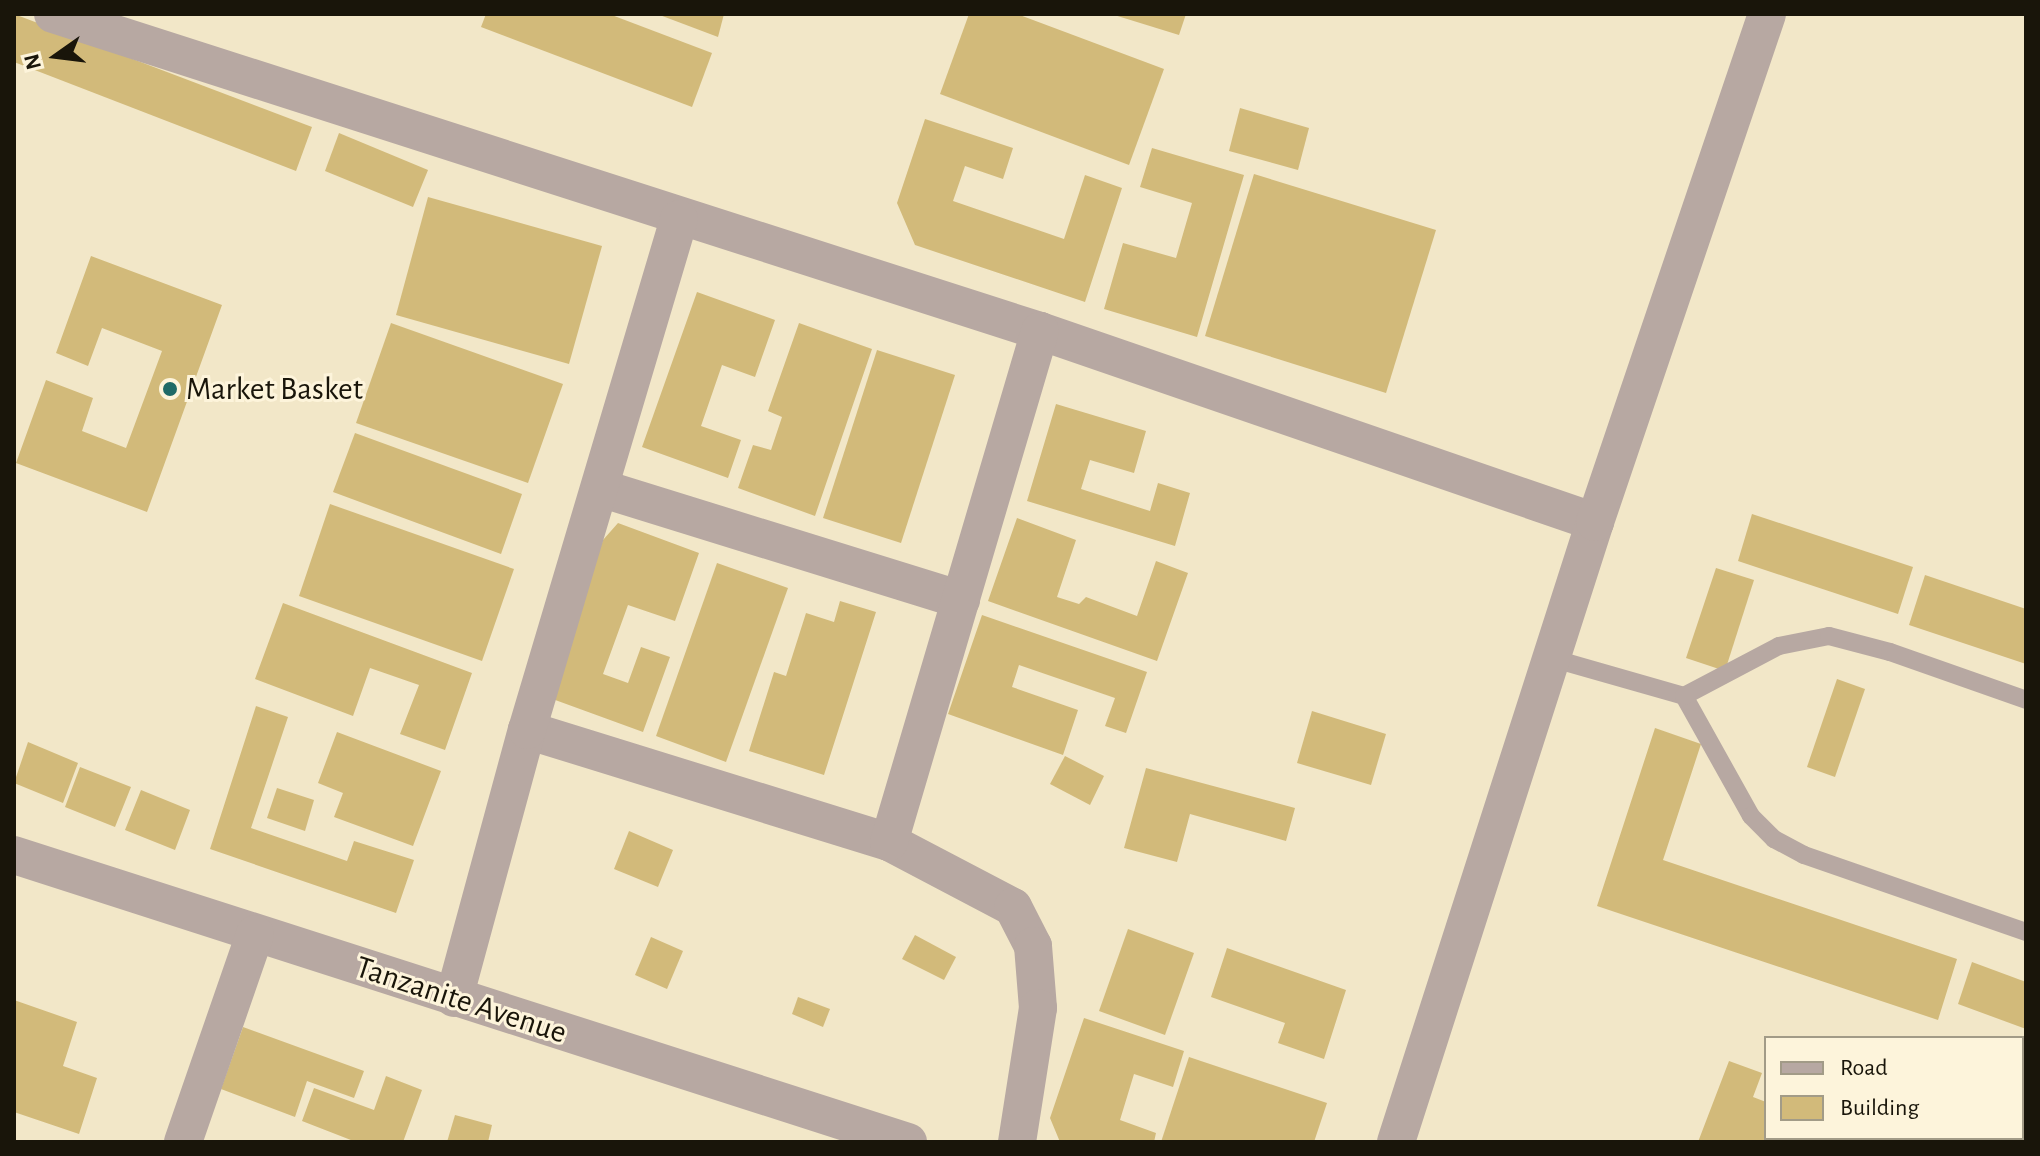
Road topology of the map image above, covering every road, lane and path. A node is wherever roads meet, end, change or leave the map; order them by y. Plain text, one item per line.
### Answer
1 (53, 14) edge
2 (1767, 14) edge
3 (679, 219) junction
4 (1040, 331) junction
5 (600, 488) junction
6 (1595, 522) junction
7 (961, 600) junction
8 (1551, 658) junction
9 (1684, 696) junction
10 (2026, 700) edge
11 (527, 730) junction
12 (889, 842) junction
13 (14, 855) edge
14 (2026, 932) edge
15 (255, 934) junction
16 (454, 998) junction
17 (885, 1139) edge
18 (183, 1142) edge
19 (1017, 1142) edge
20 (1396, 1142) edge

1 - 3 street
2 - 6 street
3 - 4 street
3 - 5 street
4 - 6 street
4 - 7 street
5 - 7 street
5 - 11 street
6 - 8 street
7 - 12 street
8 - 9 lane
8 - 20 street
9 - 10 lane
9 - 14 lane
11 - 12 street
11 - 16 street
12 - 19 street
13 - 15 street, Tanzanite Avenue
15 - 16 street, Tanzanite Avenue
15 - 18 street
16 - 17 street, Tanzanite Avenue

